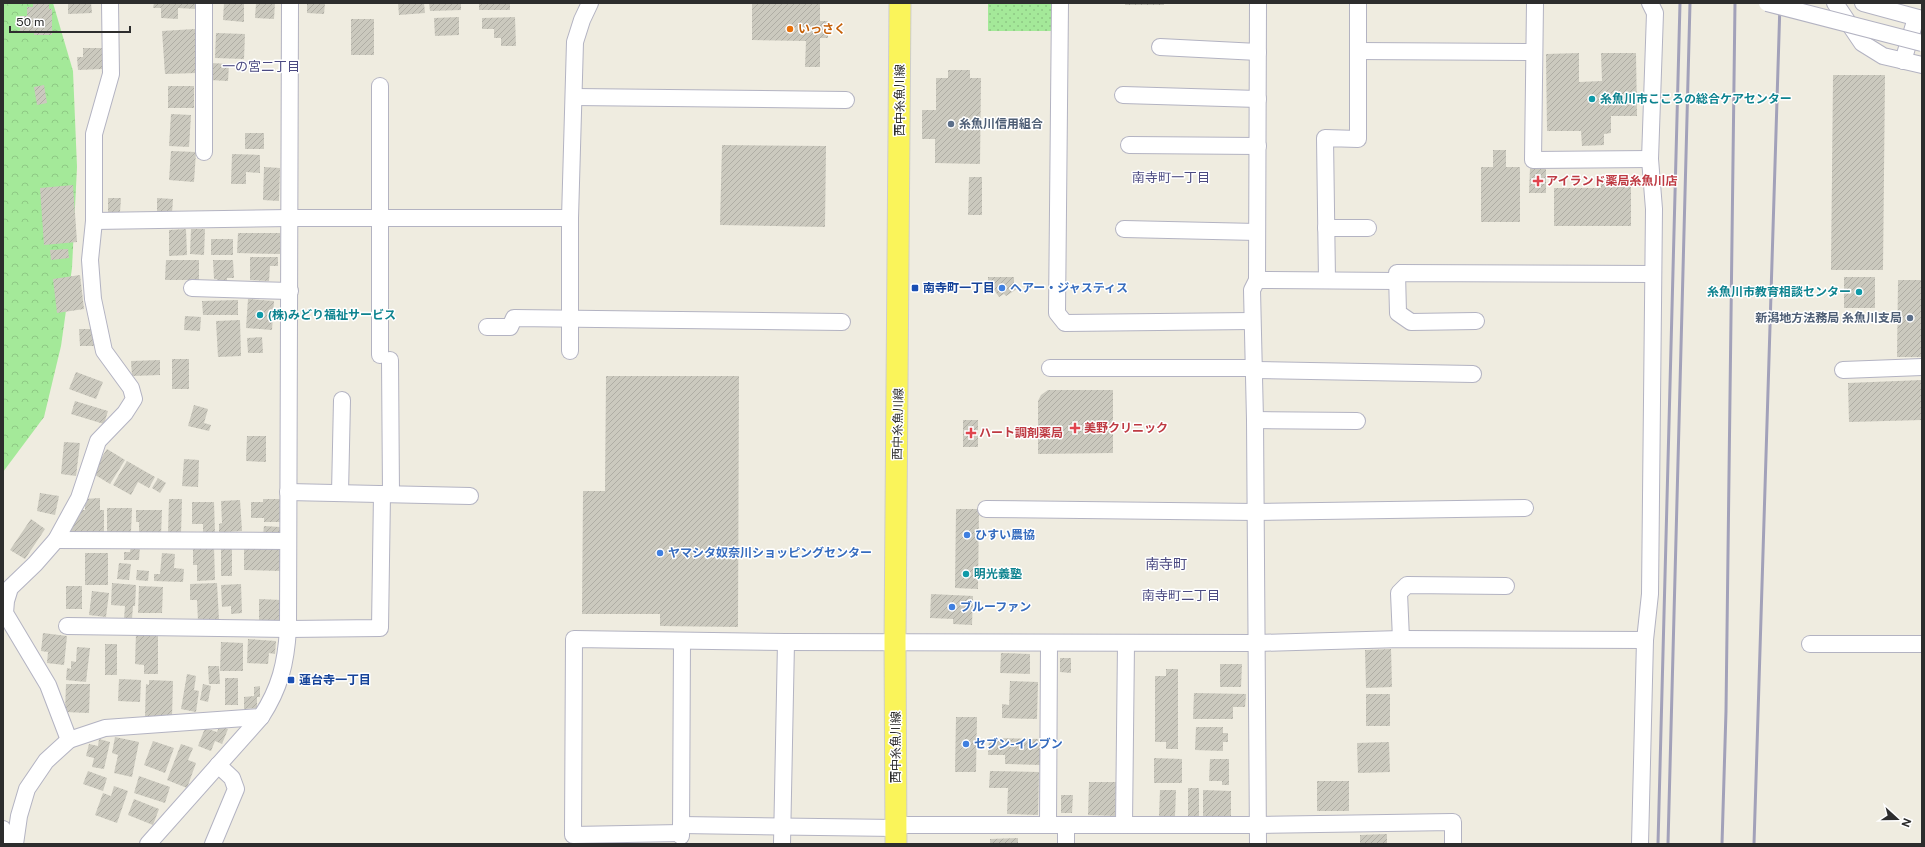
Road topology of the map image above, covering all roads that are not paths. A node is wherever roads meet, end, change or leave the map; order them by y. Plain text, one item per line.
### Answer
1 (110, 3) edge
2 (204, 3) edge
3 (290, 3) edge
4 (590, 3) edge
5 (900, 3) edge
6 (1060, 3) edge
7 (1258, 3) edge
8 (1358, 3) edge
9 (1535, 3) edge
10 (1650, 3) edge
11 (1767, 3) edge
12 (1835, 3) edge
13 (1864, 3) edge
14 (1919, 18) edge
15 (1922, 43) edge
16 (1160, 47) dead end
17 (1358, 51) junction
18 (1258, 52) junction
19 (1534, 52) junction
20 (1903, 61) junction
21 (1922, 65) edge
22 (380, 86) dead end
23 (1123, 95) dead end
24 (574, 97) junction
25 (1258, 99) junction
26 (846, 100) dead end
27 (1129, 145) dead end
28 (1258, 146) junction
29 (204, 152) dead end
30 (1650, 159) junction
31 (290, 218) junction
32 (380, 218) junction
33 (570, 218) junction
34 (94, 221) junction
35 (1326, 228) junction
36 (1368, 228) dead end
37 (1124, 229) dead end
38 (1257, 232) junction
39 (1653, 274) junction
40 (1257, 280) junction
41 (1327, 280) junction
42 (1397, 281) junction
43 (192, 288) dead end
44 (290, 291) junction
45 (570, 320) junction
46 (1252, 321) junction
47 (1476, 321) dead end
48 (842, 322) dead end
49 (487, 327) dead end
50 (570, 351) dead end
51 (1922, 367) edge
52 (1050, 368) dead end
53 (1254, 369) junction
54 (1843, 370) dead end
55 (1473, 374) dead end
56 (342, 400) dead end
57 (1255, 420) junction
58 (1357, 421) dead end
59 (288, 492) junction
60 (340, 493) junction
61 (386, 494) junction
62 (470, 496) dead end
63 (1525, 508) dead end
64 (986, 509) dead end
65 (1256, 512) junction
66 (56, 540) junction
67 (288, 541) junction
68 (1506, 586) dead end
69 (67, 626) dead end
70 (288, 629) junction
71 (1401, 639) junction
72 (1645, 640) junction
73 (682, 641) junction
74 (786, 642) junction
75 (895, 642) junction
76 (1048, 643) junction
77 (1126, 643) junction
78 (1257, 643) junction
79 (1810, 644) dead end
80 (1922, 644) edge
81 (261, 717) junction
82 (69, 740) junction
83 (218, 765) junction
84 (1048, 825) junction
85 (1066, 825) junction
86 (1124, 825) junction
87 (1258, 825) junction
88 (782, 826) junction
89 (3, 829) edge
90 (896, 832) edge
91 (681, 834) edge
92 (573, 839) edge
93 (14, 844) edge
94 (148, 844) edge
95 (213, 844) edge
96 (782, 844) edge
97 (1066, 844) edge
98 (1258, 844) edge
99 (1453, 844) edge
100 (1640, 844) edge

1 - 34 street
2 - 29 street
3 - 31 street
4 - 24 street
5 - 75 main road, 西中糸魚川線
6 - 46 street
7 - 18 street
8 - 17 street
9 - 19 street
10 - 30 street
11 - 15 street, bridge
12 - 20 street
13 - 14 street
14 - 20 street
16 - 18 street
17 - 19 street
17 - 35 street
18 - 25 street
19 - 30 street
20 - 21 street
22 - 32 street
23 - 25 street
24 - 26 street
24 - 33 street
25 - 28 street
27 - 28 street
28 - 38 street
30 - 39 street
31 - 32 street
31 - 34 street
31 - 44 street
32 - 33 street
32 - 61 street
33 - 45 street
34 - 66 street
35 - 36 street
35 - 41 street
37 - 38 street
38 - 40 street
39 - 42 street
39 - 72 street
40 - 41 street
40 - 46 street
41 - 42 street
42 - 47 street
43 - 44 street
44 - 59 street
45 - 48 street
45 - 49 street
45 - 50 street
46 - 53 street
51 - 54 street
52 - 53 street
53 - 55 street
53 - 57 street
56 - 60 street
57 - 58 street
57 - 65 street
59 - 60 street
59 - 67 street
60 - 61 street
61 - 62 street
61 - 70 street
63 - 65 street
64 - 65 street
65 - 78 street
66 - 67 street
66 - 82 street
67 - 70 street
68 - 71 street
69 - 70 street
70 - 81 street
71 - 72 street
71 - 78 street
72 - 100 street
73 - 74 street
73 - 91 street
73 - 92 street
74 - 75 street
74 - 88 street
75 - 76 street
75 - 90 main road, 西中糸魚川線
76 - 77 street
76 - 84 street
77 - 78 street
77 - 86 street
78 - 87 street
79 - 80 street
81 - 82 street
81 - 83 street
82 - 93 street
83 - 94 street
83 - 95 street
84 - 85 street
84 - 90 street
85 - 86 street
85 - 97 street
86 - 87 street
87 - 98 street
87 - 99 street
88 - 90 street
88 - 91 street
88 - 96 street
89 - 93 street
91 - 92 street

